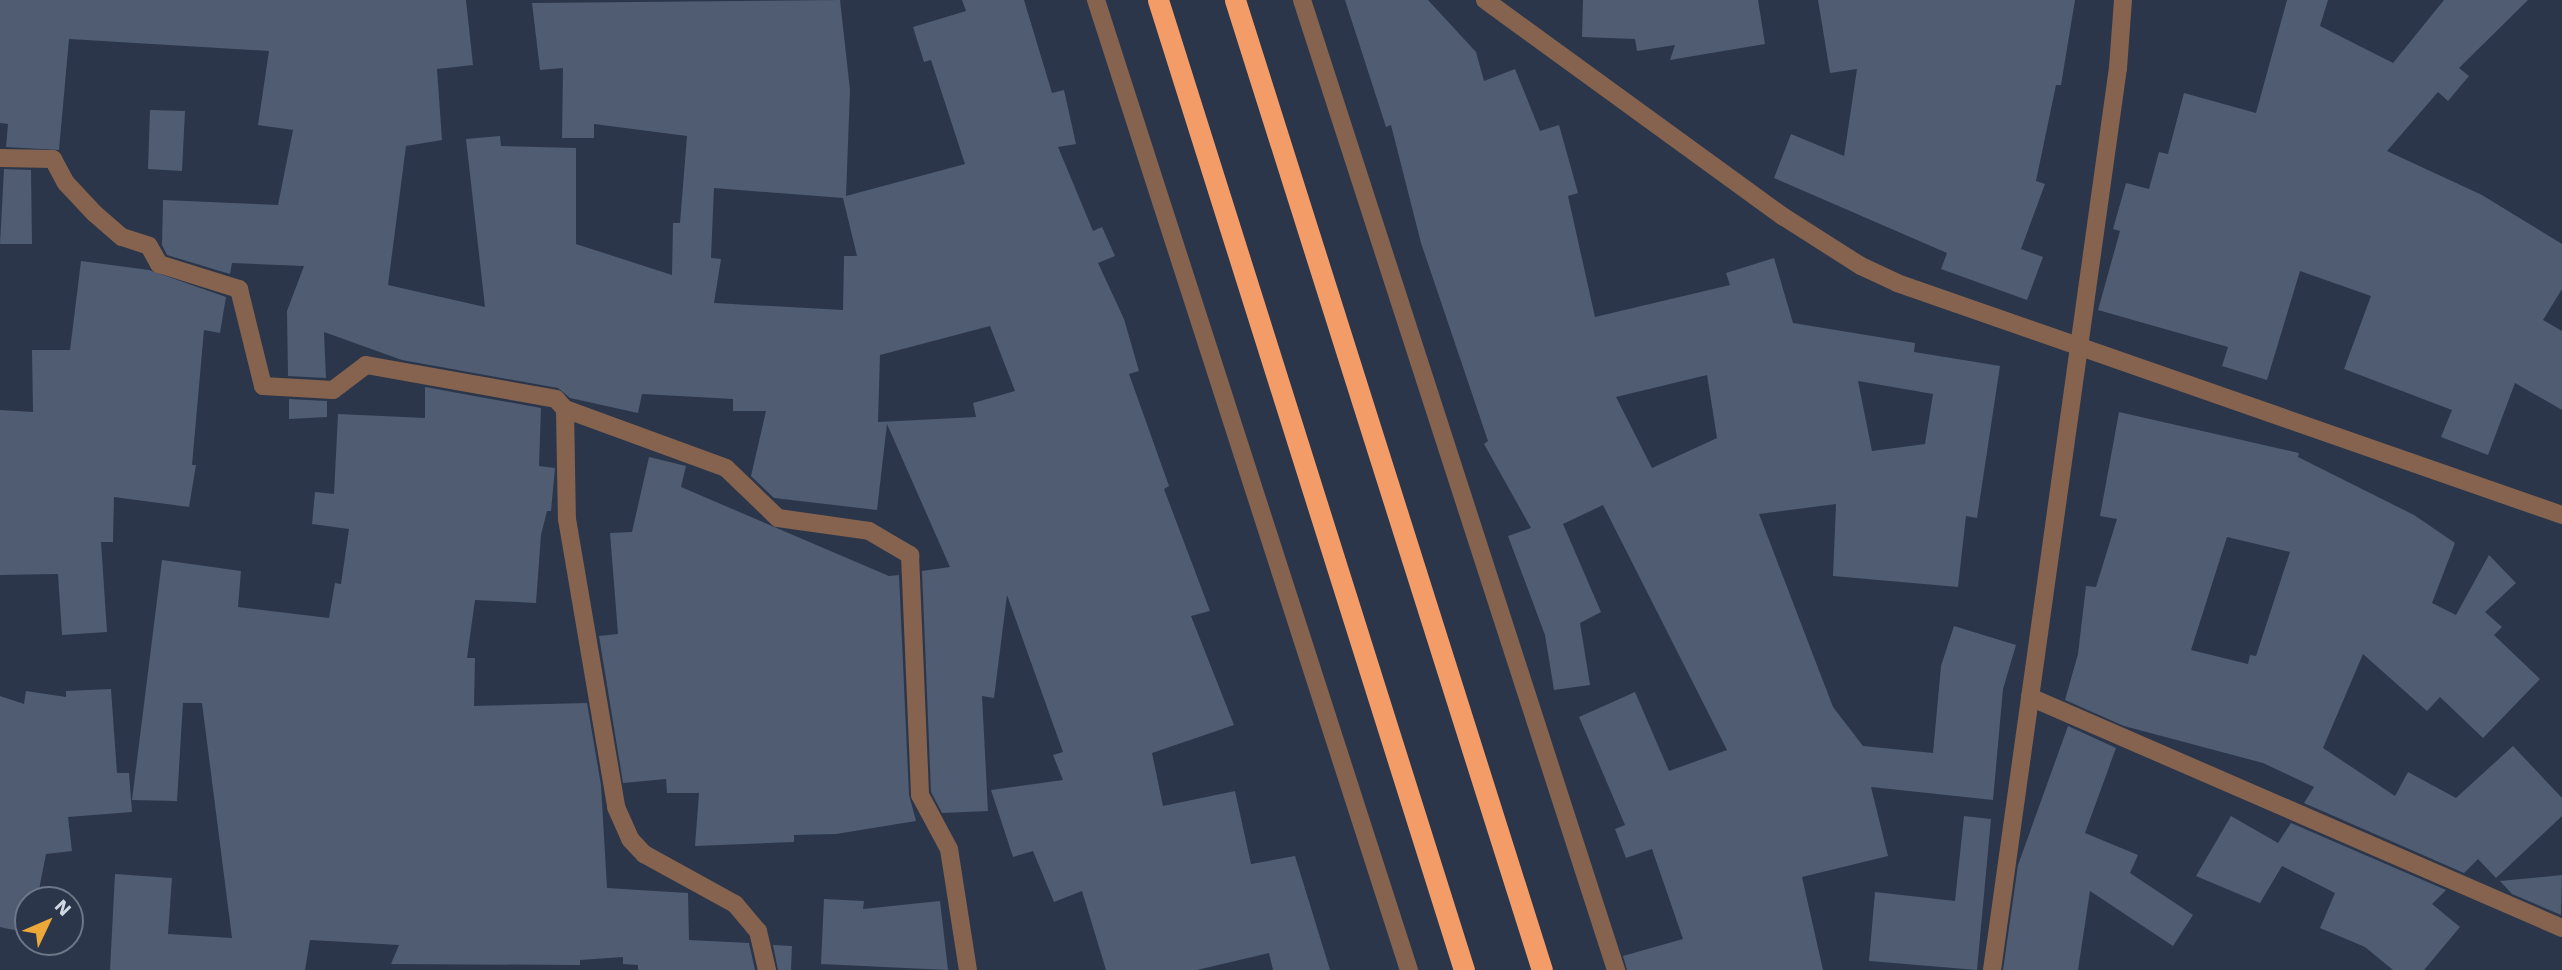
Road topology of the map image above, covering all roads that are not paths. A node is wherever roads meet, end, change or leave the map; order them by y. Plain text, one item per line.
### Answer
1 (1096, 0) edge
2 (1158, 0) edge
3 (1235, 0) edge
4 (1301, 0) edge
5 (1485, 0) edge
6 (2123, 0) edge
7 (0, 158) edge
8 (2078, 345) junction
9 (565, 409) junction
10 (2562, 514) edge
11 (2030, 697) junction
12 (2562, 928) edge
13 (767, 970) edge
14 (968, 970) edge
15 (1409, 970) edge
16 (1464, 970) edge
17 (1542, 970) edge
18 (1616, 970) edge
19 (1992, 970) edge

1 - 15 street
2 - 16 highway
3 - 17 highway
4 - 18 street
5 - 8 street
6 - 8 street
7 - 9 street
8 - 10 street
8 - 11 street
9 - 13 street
9 - 14 street
11 - 12 street
11 - 19 street

